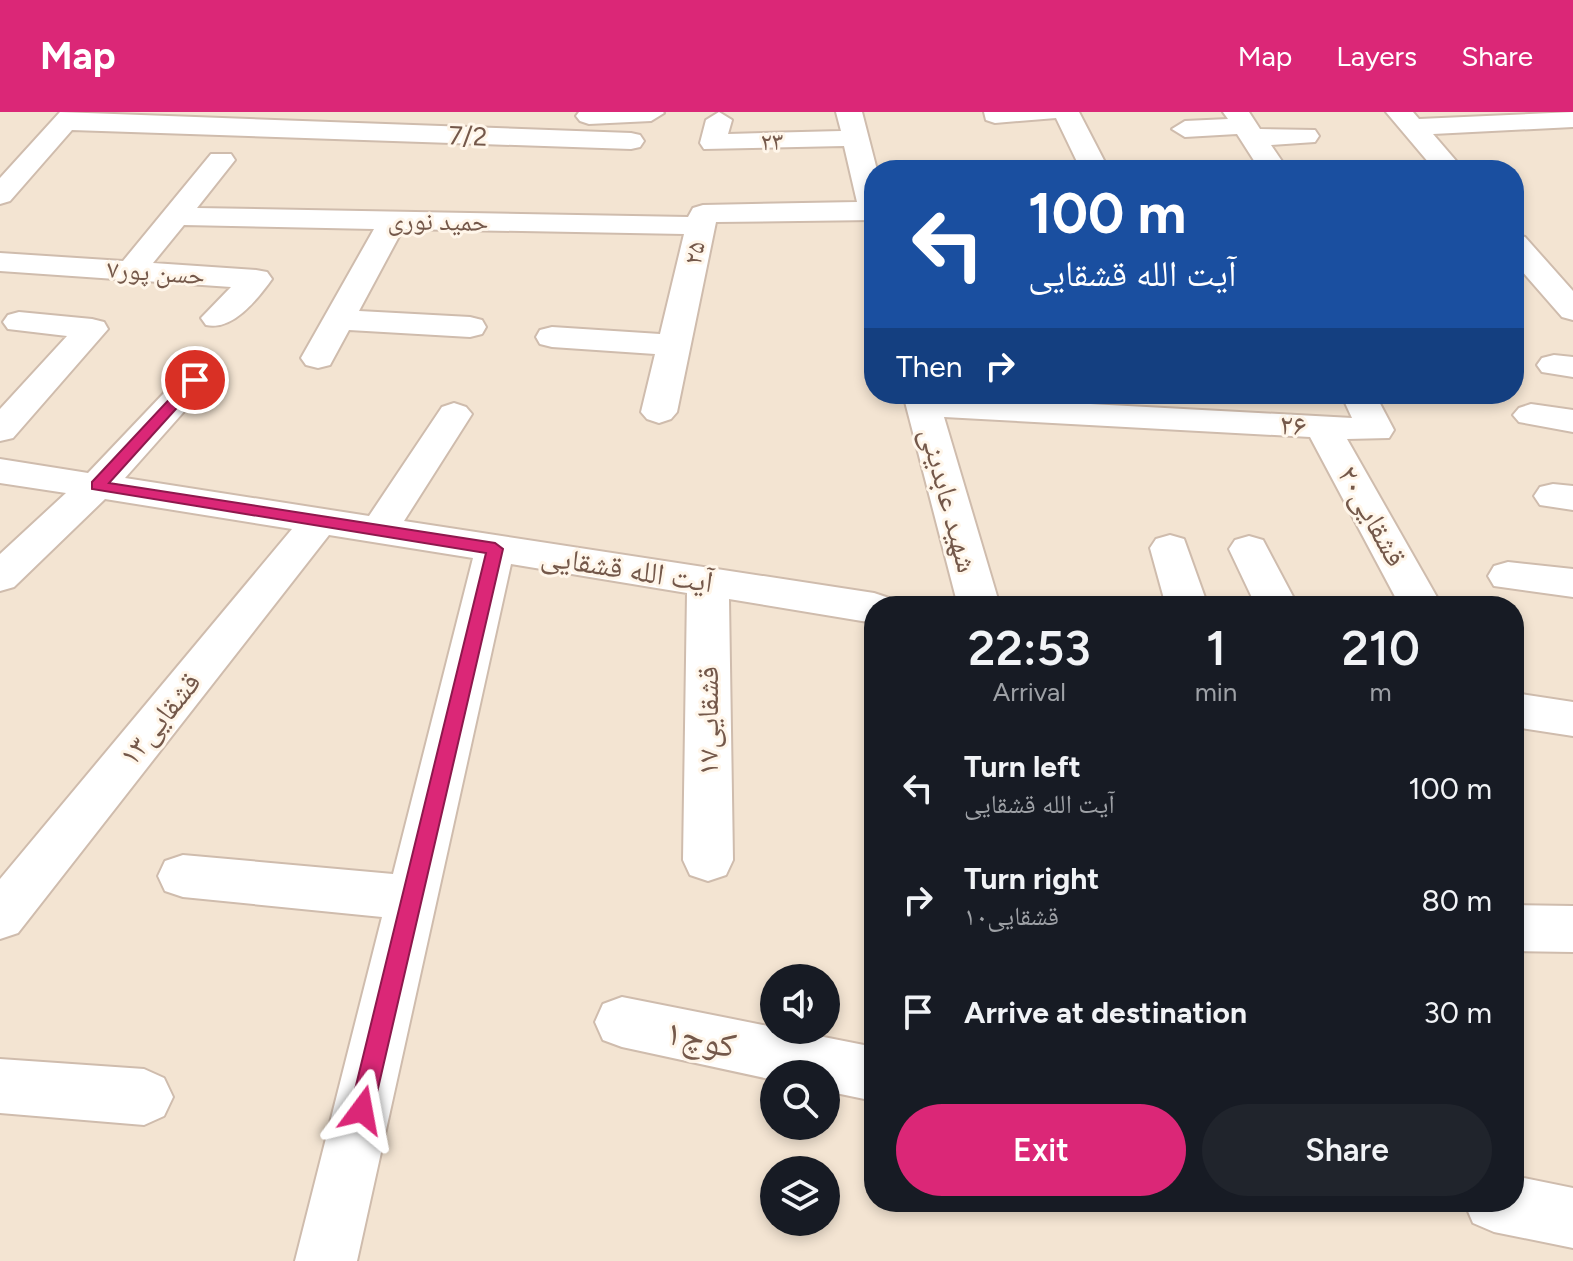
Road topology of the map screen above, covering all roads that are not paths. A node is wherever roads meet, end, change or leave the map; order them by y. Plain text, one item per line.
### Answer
1 (1047, 112) edge
2 (1066, 112) edge
3 (651, 113) edge
4 (995, 115) dead end
5 (69, 117) edge
6 (1573, 119) edge
7 (252, 120) edge
8 (719, 120) dead end
9 (1406, 120) edge
10 (588, 122) edge
11 (440, 123) edge
12 (852, 125) edge
13 (1244, 125) edge
14 (1185, 129) dead end
15 (1306, 136) dead end
16 (631, 141) dead end
17 (45, 144) junction
18 (15, 145) dead end
19 (221, 160) dead end
20 (1090, 160) edge
21 (1267, 160) edge
22 (1441, 160) edge
23 (864, 172) edge
24 (0, 195) edge
25 (864, 211) edge
26 (176, 216) junction
27 (393, 220) junction
28 (700, 226) junction
29 (1524, 254) edge
30 (0, 262) edge
31 (131, 271) junction
32 (1573, 310) edge
33 (217, 318) dead end
34 (339, 320) junction
35 (19, 322) dead end
36 (470, 327) dead end
37 (552, 337) dead end
38 (674, 345) junction
39 (318, 358) dead end
40 (195, 380) dead end
41 (923, 404) edge
42 (993, 404) edge
43 (1363, 404) edge
44 (659, 412) dead end
45 (454, 414) dead end
46 (1531, 415) dead end
47 (1573, 421) edge
48 (1322, 427) junction
49 (0, 430) edge
50 (0, 471) edge
51 (97, 486) junction
52 (320, 521) junction
53 (379, 530) junction
54 (1170, 548) dead end
55 (495, 549) junction
56 (1249, 549) dead end
57 (1508, 576) dead end
58 (0, 577) edge
59 (708, 582) junction
60 (1573, 583) edge
61 (976, 596) edge
62 (1184, 596) edge
63 (1272, 596) edge
64 (1415, 596) edge
65 (864, 606) edge
66 (1524, 712) edge
67 (1573, 719) edge
68 (708, 860) dead end
69 (183, 876) dead end
70 (412, 898) junction
71 (0, 917) edge
72 (1524, 928) edge
73 (1573, 929) edge
74 (622, 1022) dead end
75 (864, 1072) edge
76 (0, 1086) edge
77 (144, 1097) dead end
78 (1524, 1208) edge
79 (1573, 1218) edge
80 (326, 1261) edge

1 - 4 street
2 - 20 street
3 - 10 street
5 - 7 street, 7/2
5 - 17 street
6 - 9 street
7 - 11 street, 7/2
8 - 12 street, ۲۳
9 - 22 street
10 - 11 street, 7/2
10 - 16 street, 7/2
12 - 23 street
13 - 14 street
13 - 15 street
13 - 21 street
17 - 18 street
17 - 24 street
19 - 26 street
25 - 28 street, ۲۵
26 - 27 street, حمید نوری
26 - 31 street
27 - 28 street, حمید نوری
27 - 34 street
28 - 38 street, ۲۵
29 - 32 street
30 - 31 street, حسن پور۷
31 - 33 street, حسن پور۷
34 - 36 street
34 - 39 street
35 - 49 street
37 - 38 street
38 - 44 street, ۲۵
40 - 51 street
41 - 61 street, شهید عابدینی
42 - 48 street, ۲۶
43 - 48 street, ۲۶
45 - 53 street
46 - 47 street
48 - 64 street, ۲۰قشقایی
50 - 51 street, آیت الله قشقایی
51 - 52 street, آیت الله قشقایی
51 - 58 street
52 - 53 street, آیت الله قشقایی
52 - 71 street, قشقایی۱۳
53 - 55 street, آیت الله قشقایی
54 - 62 street
55 - 59 street, آیت الله قشقایی
55 - 70 street
56 - 63 street
57 - 60 street
59 - 65 street, آیت الله قشقایی
59 - 68 street, ۱۷قشقایی
66 - 67 street
69 - 70 street
70 - 80 street
72 - 73 street
74 - 75 street, کوچ۱
76 - 77 street
78 - 79 street

